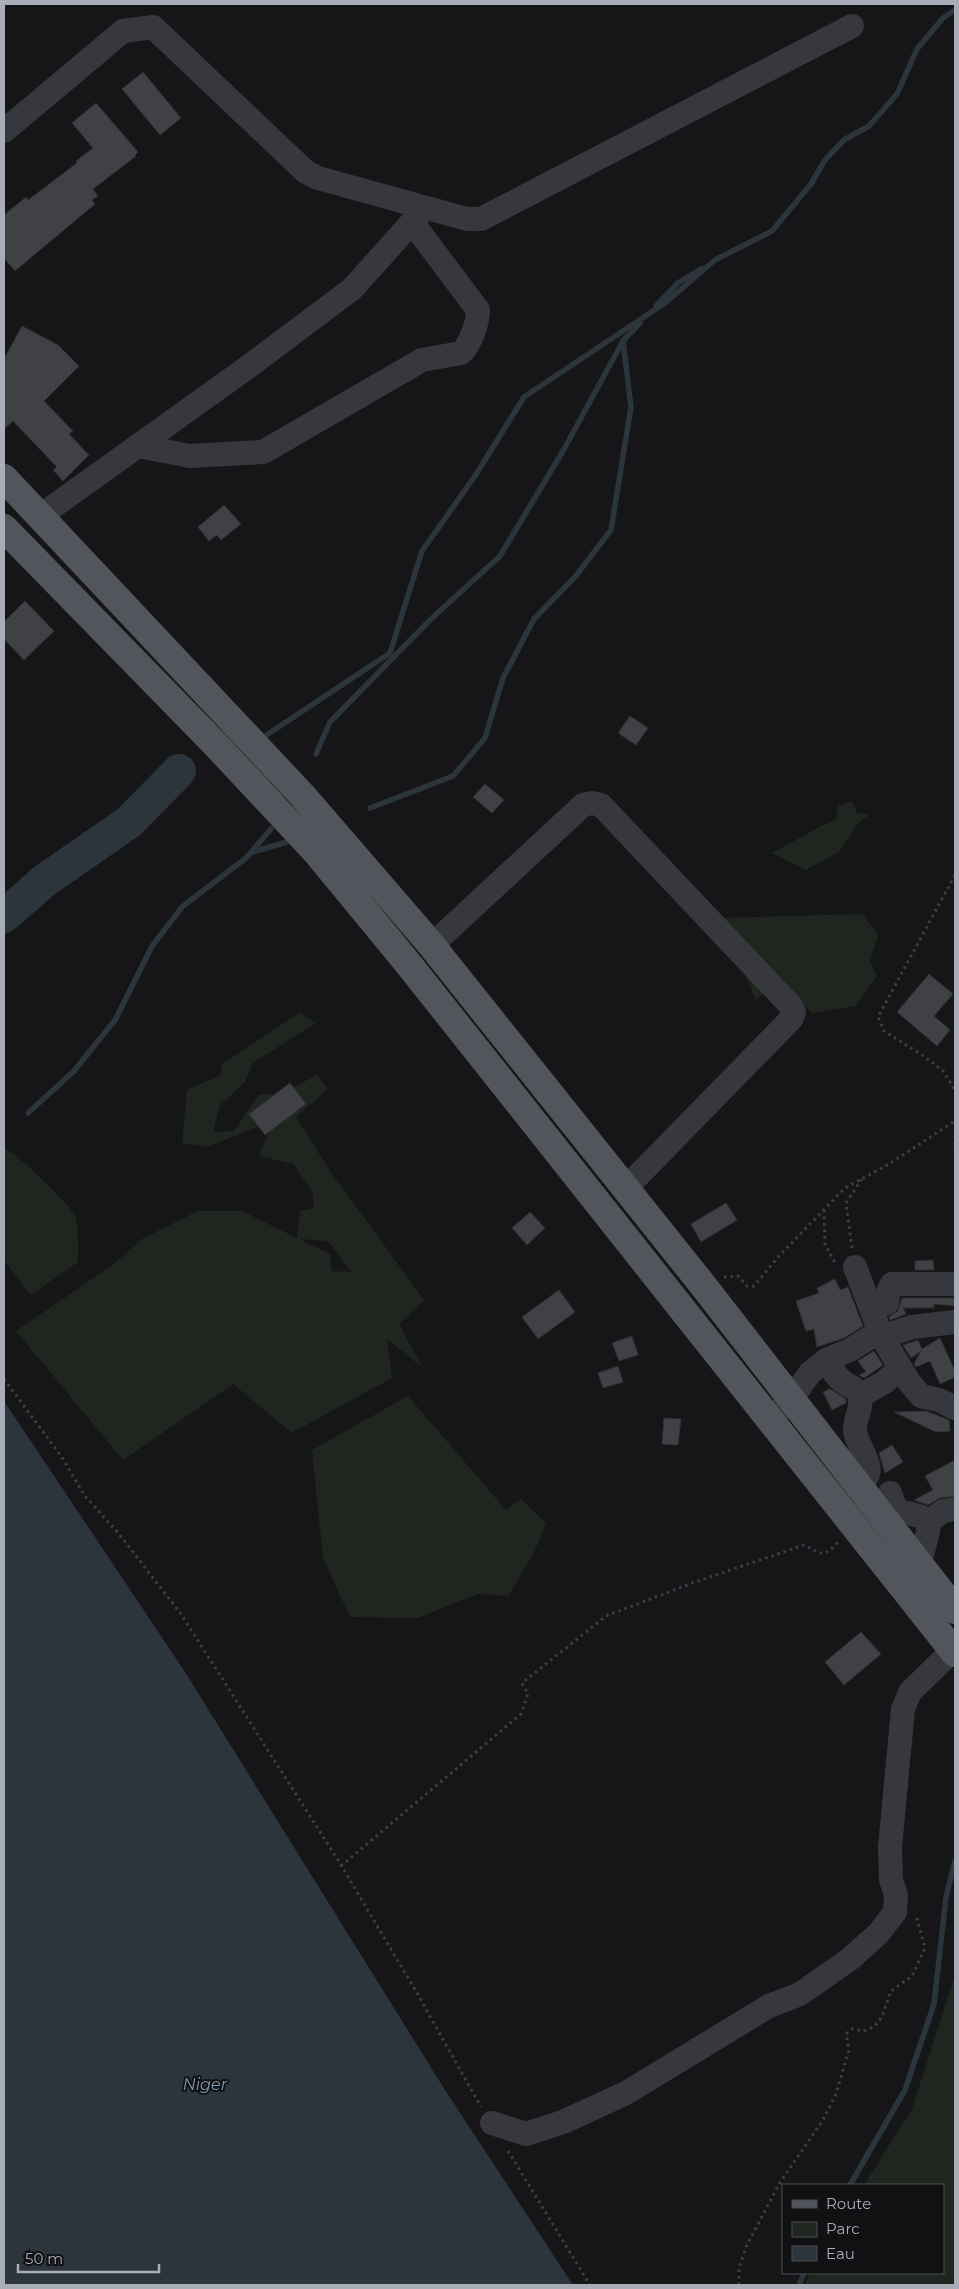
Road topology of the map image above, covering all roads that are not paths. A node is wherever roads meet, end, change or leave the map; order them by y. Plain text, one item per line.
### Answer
1 (852, 26) dead end
2 (4, 132) edge
3 (418, 215) junction
4 (138, 446) junction
5 (4, 478) edge
6 (40, 516) junction
7 (4, 528) edge
8 (67, 547) junction
9 (44, 571) junction
10 (430, 943) junction
11 (406, 961) junction
12 (534, 1073) junction
13 (510, 1092) junction
14 (625, 1189) junction
15 (858, 1274) road end
16 (955, 1284) edge
17 (872, 1310) junction
18 (955, 1322) edge
19 (882, 1337) junction
20 (828, 1359) junction
21 (900, 1367) junction
22 (860, 1396) junction
23 (791, 1399) junction
24 (955, 1408) edge
25 (770, 1420) junction
26 (856, 1485) junction
27 (890, 1493) dead end
28 (955, 1509) edge
29 (927, 1523) junction
30 (920, 1563) junction
31 (955, 1610) edge
32 (954, 1651) edge
33 (492, 2124) road end

1 - 3 street
2 - 3 street
3 - 4 street
3 - 4 street
4 - 6 street
5 - 6 main road
6 - 8 main road
7 - 9 main road
8 - 9 main road
8 - 10 main road
9 - 11 main road
10 - 11 main road
10 - 12 main road
10 - 14 street
11 - 13 main road
12 - 13 main road
12 - 14 main road
13 - 25 main road
14 - 23 main road
15 - 17 street
16 - 17 street
17 - 19 street
18 - 19 street
19 - 20 street
19 - 21 street
20 - 22 street
20 - 23 street
21 - 22 street
21 - 24 street
22 - 26 street
23 - 25 street
23 - 26 main road
25 - 32 main road
26 - 30 main road
27 - 29 street
28 - 29 street
29 - 30 street
30 - 31 main road
32 - 33 street

